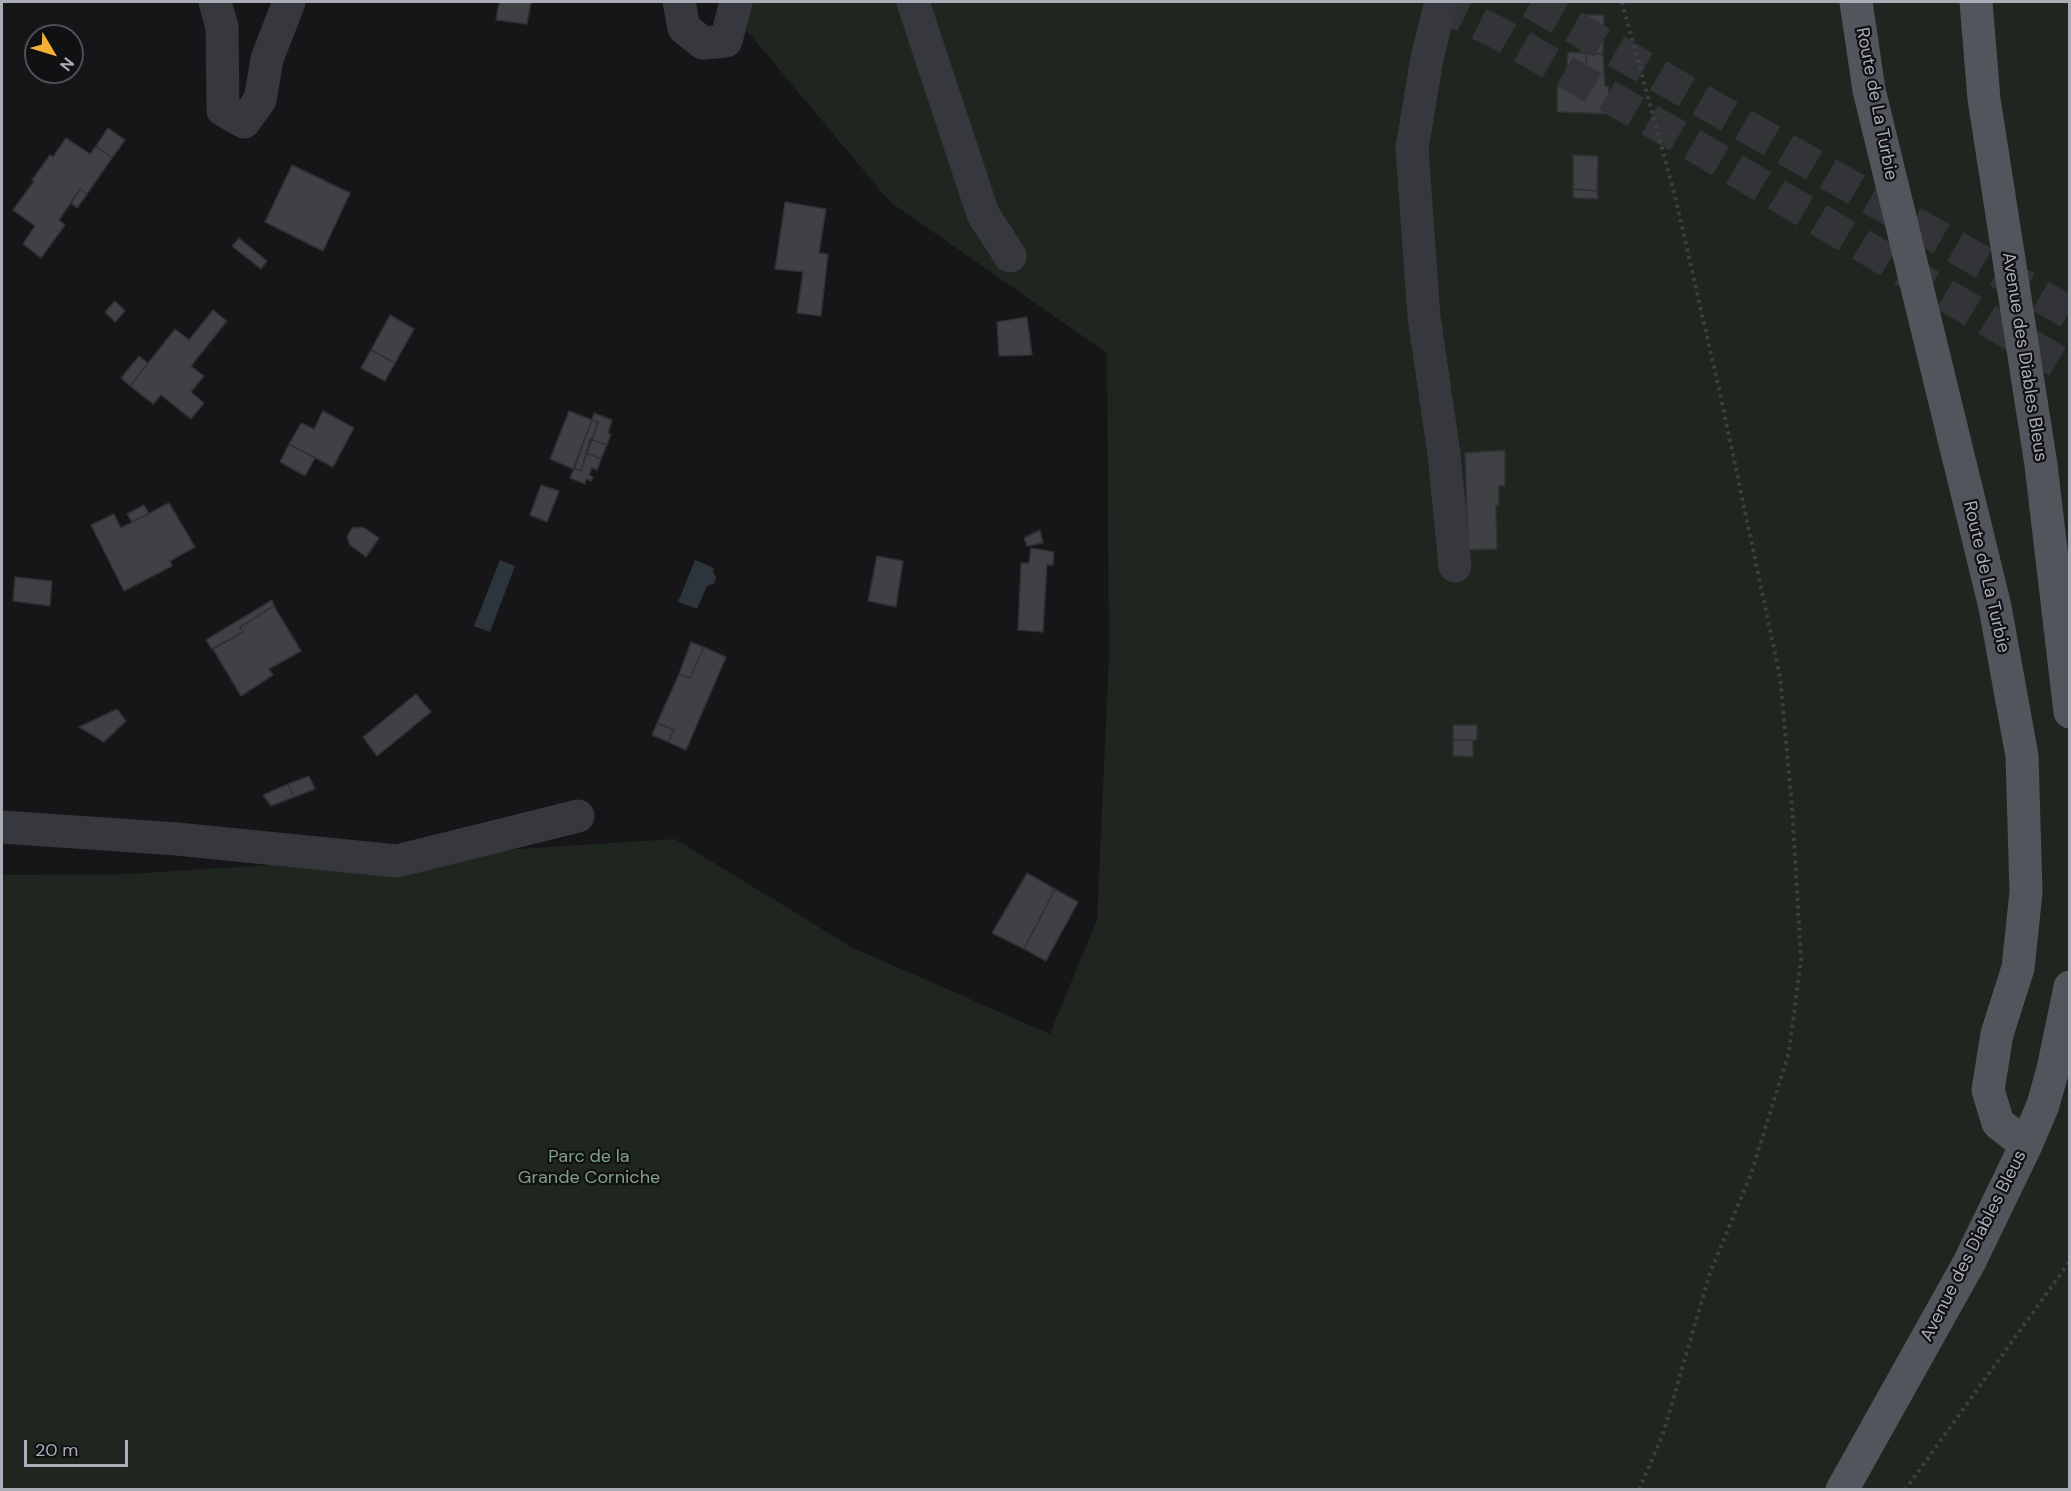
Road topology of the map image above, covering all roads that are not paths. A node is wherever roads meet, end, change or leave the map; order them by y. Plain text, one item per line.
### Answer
1 (215, 2) edge
2 (289, 2) edge
3 (679, 2) edge
4 (735, 2) edge
5 (913, 2) edge
6 (1441, 2) edge
7 (1856, 2) edge
8 (1976, 2) edge
9 (1010, 256) dead end
10 (1455, 566) dead end
11 (2070, 712) edge
12 (579, 816) dead end
13 (2, 827) edge
14 (2070, 987) edge
15 (2026, 1145) junction
16 (1842, 1490) edge

1 - 2 lane
3 - 4 lane
5 - 9 lane
6 - 10 lane
7 - 15 main road, Route de La Turbie
8 - 11 main road, Avenue des Diables Bleus
12 - 13 lane
14 - 15 main road, Avenue des Diables Bleus
15 - 16 main road, Avenue des Diables Bleus

